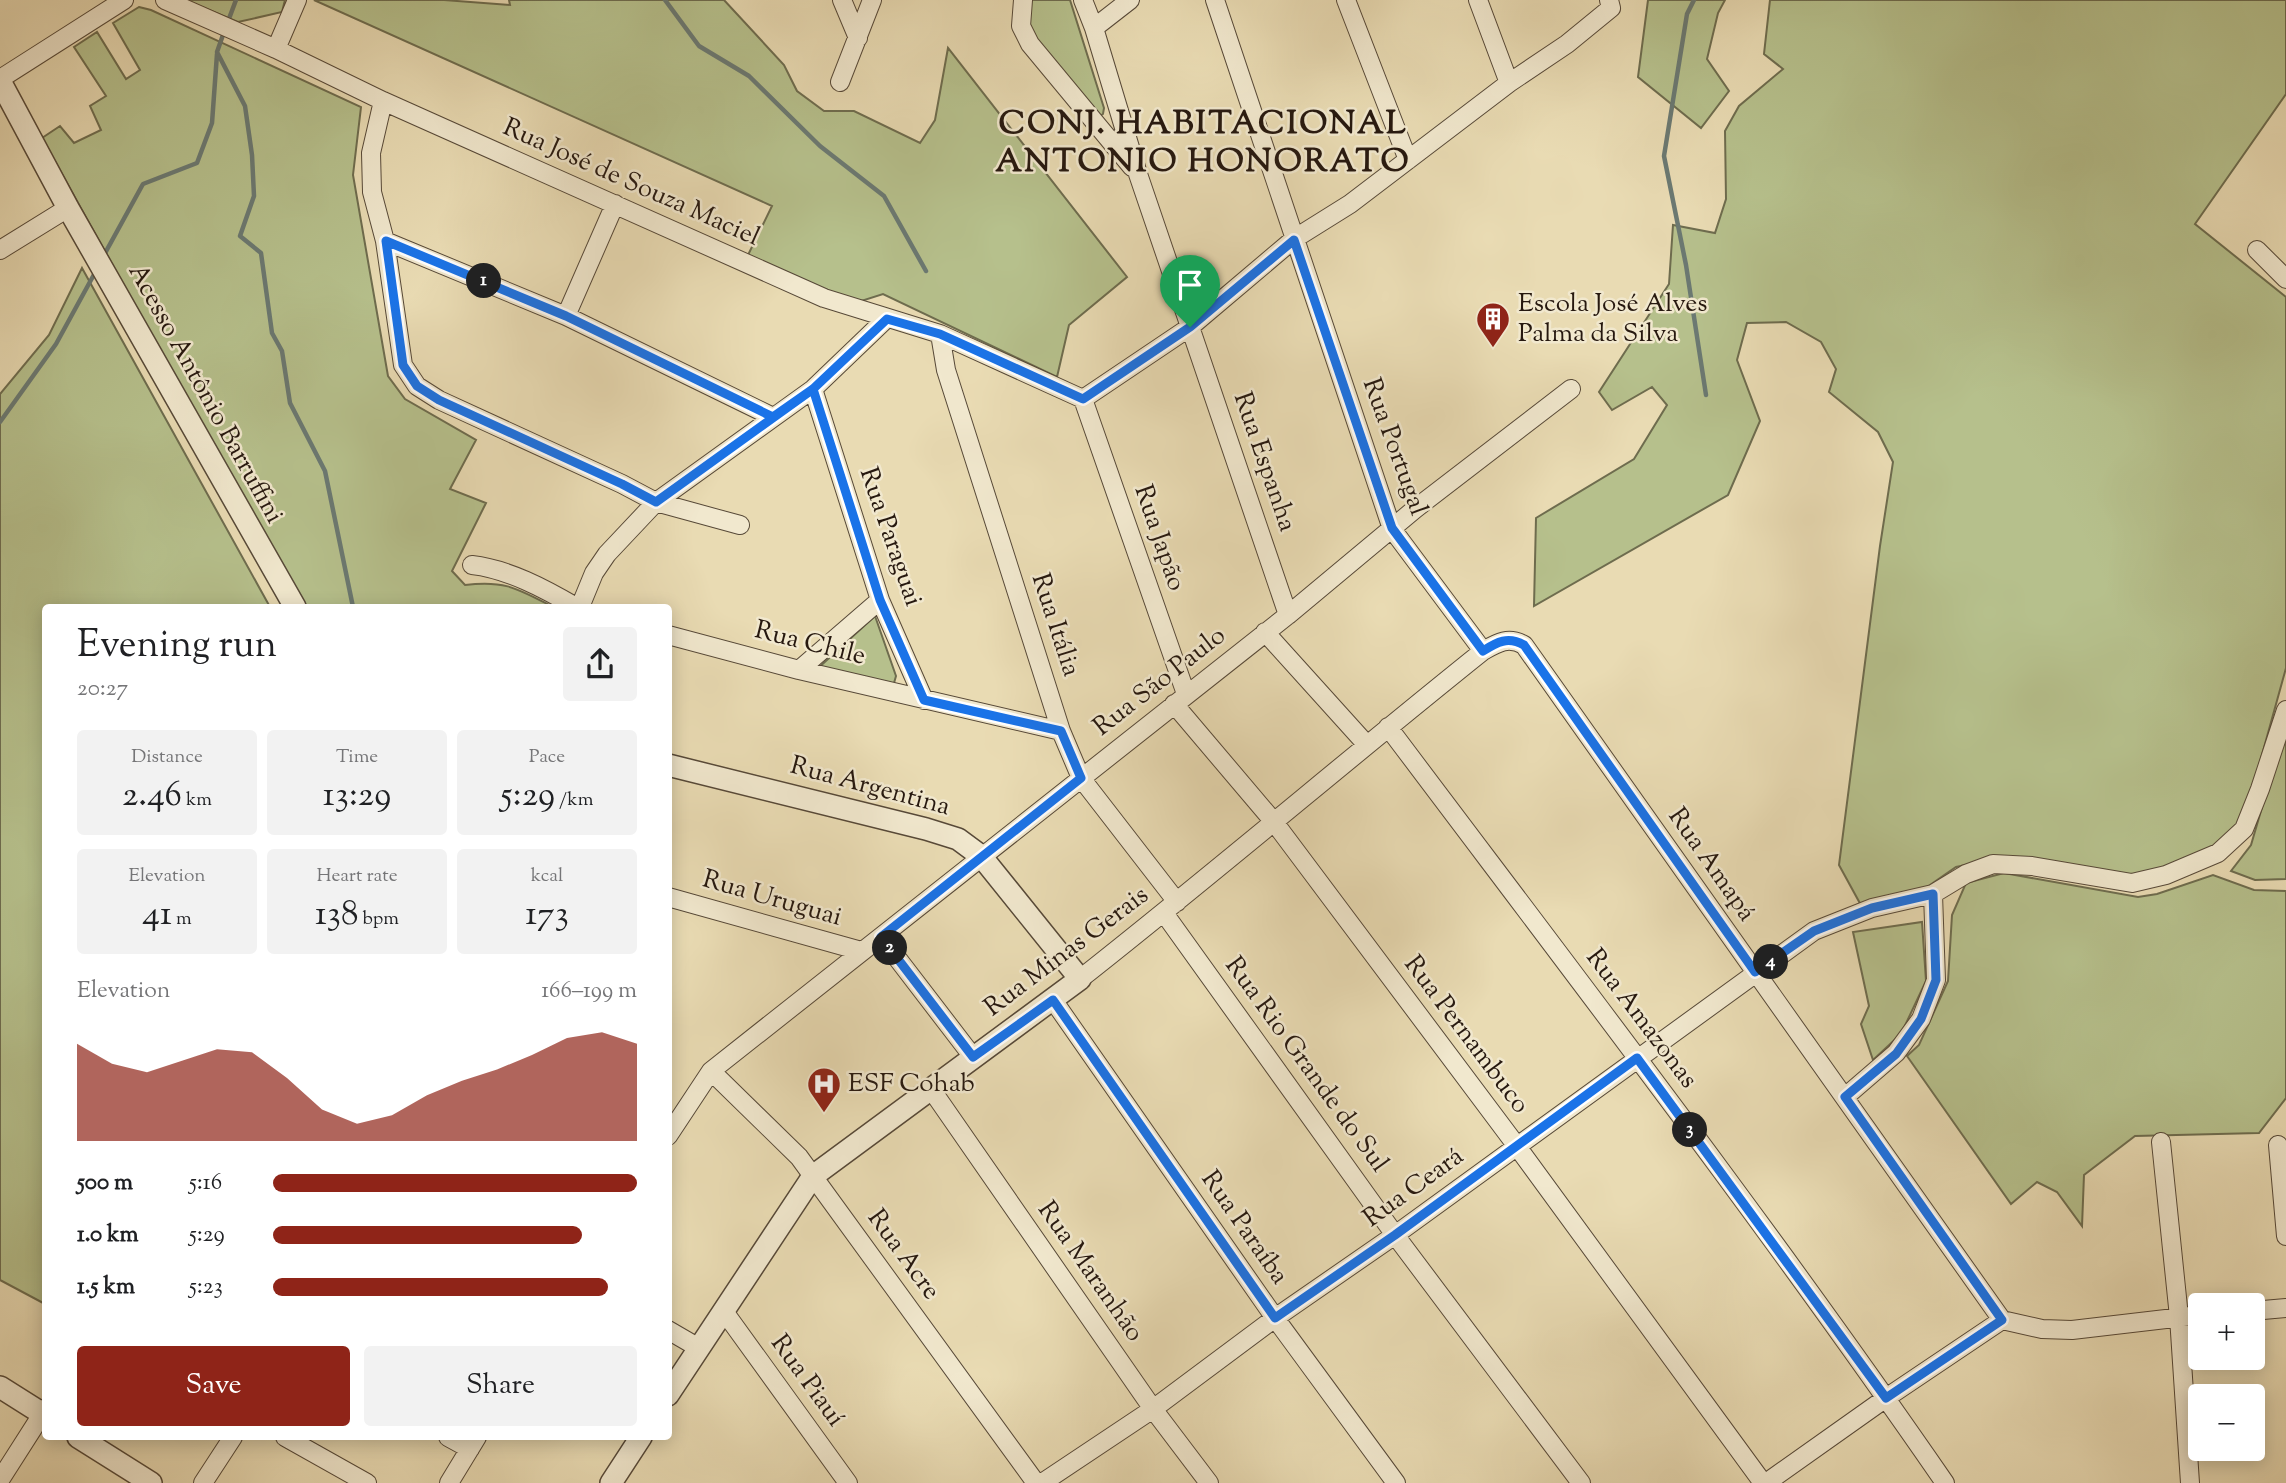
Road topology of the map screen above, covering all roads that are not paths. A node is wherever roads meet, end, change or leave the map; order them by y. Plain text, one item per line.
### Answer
1 (124, 0) edge
2 (165, 0) edge
3 (297, 0) edge
4 (842, 0) edge
5 (872, 0) edge
6 (1023, 0) edge
7 (1083, 0) edge
8 (1130, 0) edge
9 (1215, 0) edge
10 (1346, 0) edge
11 (1478, 0) edge
12 (1612, 3) edge
13 (1094, 28) junction
14 (858, 38) junction
15 (276, 49) junction
16 (0, 80) edge
17 (840, 82) dead end
18 (1509, 83) junction
19 (383, 101) junction
20 (1408, 160) junction
21 (1138, 174) junction
22 (615, 204) junction
23 (68, 208) junction
24 (1294, 240) junction
25 (386, 241) junction
26 (0, 250) edge
27 (2257, 250) dead end
28 (2286, 279) edge
29 (566, 316) junction
30 (887, 319) junction
31 (1190, 327) junction
32 (940, 334) junction
33 (813, 389) junction
34 (1571, 389) dead end
35 (1083, 399) junction
36 (773, 417) junction
37 (656, 502) junction
38 (740, 526) dead end
39 (1392, 528) junction
40 (472, 565) dead end
41 (880, 600) junction
42 (293, 604) edge
43 (573, 604) edge
44 (579, 604) edge
45 (1288, 615) junction
46 (1265, 632) junction
47 (672, 636) edge
48 (1524, 645) joint
49 (1483, 651) junction
50 (799, 670) junction
51 (1180, 699) junction
52 (924, 700) junction
53 (2286, 709) edge
54 (1388, 727) junction
55 (1061, 731) junction
56 (1367, 746) junction
57 (672, 766) edge
58 (1081, 778) junction
59 (1274, 822) junction
60 (981, 856) junction
61 (1933, 894) junction
62 (672, 898) edge
63 (1171, 908) junction
64 (881, 937) junction
65 (861, 951) junction
66 (1755, 972) junction
67 (1080, 979) junction
68 (1053, 1000) junction
69 (973, 1057) junction
70 (1637, 1058) junction
71 (711, 1070) junction
72 (931, 1089) junction
73 (1845, 1097) junction
74 (672, 1130) edge
75 (2161, 1142) dead end
76 (1516, 1145) junction
77 (2278, 1145) dead end
78 (813, 1176) junction
79 (1395, 1235) junction
80 (2286, 1236) edge
81 (2286, 1308) edge
82 (723, 1310) junction
83 (2265, 1310) edge
84 (2188, 1316) edge
85 (2179, 1317) junction
86 (1275, 1318) junction
87 (2002, 1320) junction
88 (672, 1332) edge
89 (699, 1348) junction
90 (0, 1387) edge
91 (672, 1389) edge
92 (1886, 1398) junction
93 (1153, 1409) junction
94 (42, 1411) edge
95 (42, 1415) edge
96 (83, 1440) edge
97 (231, 1440) edge
98 (290, 1440) edge
99 (639, 1440) edge
100 (474, 1443) edge
101 (0, 1480) edge
102 (151, 1483) edge
103 (203, 1483) edge
104 (367, 1483) edge
105 (449, 1483) edge
106 (611, 1483) edge
107 (848, 1483) edge
108 (1036, 1483) edge
109 (1042, 1483) edge
110 (1209, 1483) edge
111 (1396, 1483) edge
112 (1581, 1483) edge
113 (1764, 1483) edge
114 (1945, 1483) edge
115 (2190, 1483) edge

1 - 16 street
2 - 15 street, Rua José de Souza Maciel
3 - 15 street
4 - 14 street
5 - 14 street
6 - 21 street
7 - 13 street, Rua Espanha
8 - 13 street
9 - 24 street, Rua Portugal
10 - 20 street
11 - 18 street
12 - 18 street
13 - 21 street, Rua Espanha
14 - 17 street
15 - 19 street, Rua José de Souza Maciel
16 - 23 street, Acesso Antônio Barruffini
18 - 20 street
19 - 22 street, Rua José de Souza Maciel
19 - 25 street
20 - 24 street
21 - 31 street, Rua Espanha
22 - 29 street
22 - 30 street, Rua José de Souza Maciel
23 - 26 street
23 - 42 street, Acesso Antônio Barruffini
24 - 31 street
24 - 39 street, Rua Portugal
25 - 29 street
25 - 37 street
27 - 28 street
29 - 36 street
30 - 32 street, Rua José de Souza Maciel
30 - 33 street
31 - 35 street
31 - 45 street, Rua Espanha
32 - 35 street, Rua José de Souza Maciel
32 - 55 street, Rua Itália
33 - 36 street
33 - 41 street, Rua Paraguai
34 - 39 street, Rua São Paulo
35 - 51 street, Rua Japão
36 - 37 street
37 - 38 street
37 - 44 street
39 - 45 street, Rua São Paulo
39 - 49 street, Rua Portugal
40 - 43 street
41 - 50 street
41 - 52 street, Rua Paraguai
45 - 46 street, Rua São Paulo
46 - 51 street, Rua São Paulo
46 - 56 street
47 - 50 street, Rua Chile
48 - 49 street, Rua Minas Gerais
48 - 66 street, Rua Amapá
49 - 54 street, Rua Minas Gerais
50 - 52 street, Rua Chile
51 - 58 street, Rua São Paulo
51 - 59 street, Rua Japão
52 - 55 street, Rua Chile
53 - 61 street, Rua Ceará
54 - 56 street, Rua Minas Gerais
54 - 70 street, Rua Amazonas
55 - 58 street, Rua Itália
56 - 59 street, Rua Minas Gerais
57 - 60 street, Rua Argentina
58 - 60 street, Rua São Paulo
58 - 63 street, Rua Itália
59 - 63 street, Rua Minas Gerais
59 - 76 street, Rua Pernambuco
60 - 64 street, Rua São Paulo
60 - 67 street, Rua Argentina
61 - 66 street, Rua Ceará
61 - 73 street
62 - 65 street, Rua Uruguai
63 - 67 street, Rua Minas Gerais
63 - 79 street, Rua Rio Grande do Sul
64 - 65 street, Rua São Paulo
64 - 69 street
65 - 71 street, Rua São Paulo
66 - 70 street, Rua Ceará
66 - 73 street, Rua Amapá
67 - 68 street, Rua Minas Gerais
68 - 69 street, Rua Minas Gerais
68 - 86 street, Rua Paraíba
69 - 72 street, Rua Minas Gerais
70 - 76 street, Rua Ceará
70 - 92 street, Rua Amazonas
71 - 74 street, Rua São Paulo
71 - 78 street, Rua Acre
72 - 78 street, Rua Minas Gerais
72 - 93 street, Rua Maranhão
73 - 87 street, Rua Amapá
75 - 85 street
76 - 79 street, Rua Ceará
76 - 113 street, Rua Pernambuco
77 - 80 street
78 - 82 street, Rua Minas Gerais
78 - 108 street, Rua Acre
79 - 86 street, Rua Ceará
79 - 112 street, Rua Rio Grande do Sul
81 - 83 street
82 - 89 street, Rua Minas Gerais
82 - 107 street, Rua Piauí
84 - 85 street
85 - 87 street
85 - 115 street
86 - 93 street, Rua Ceará
86 - 111 street, Rua Paraíba
87 - 92 street
88 - 89 street
89 - 91 street, Rua Minas Gerais
90 - 94 street
92 - 113 street
92 - 114 street, Rua Amazonas
93 - 109 street, Rua Ceará
93 - 110 street, Rua Maranhão
95 - 101 street
96 - 102 street
97 - 103 street
98 - 104 street
99 - 106 street
100 - 105 street

